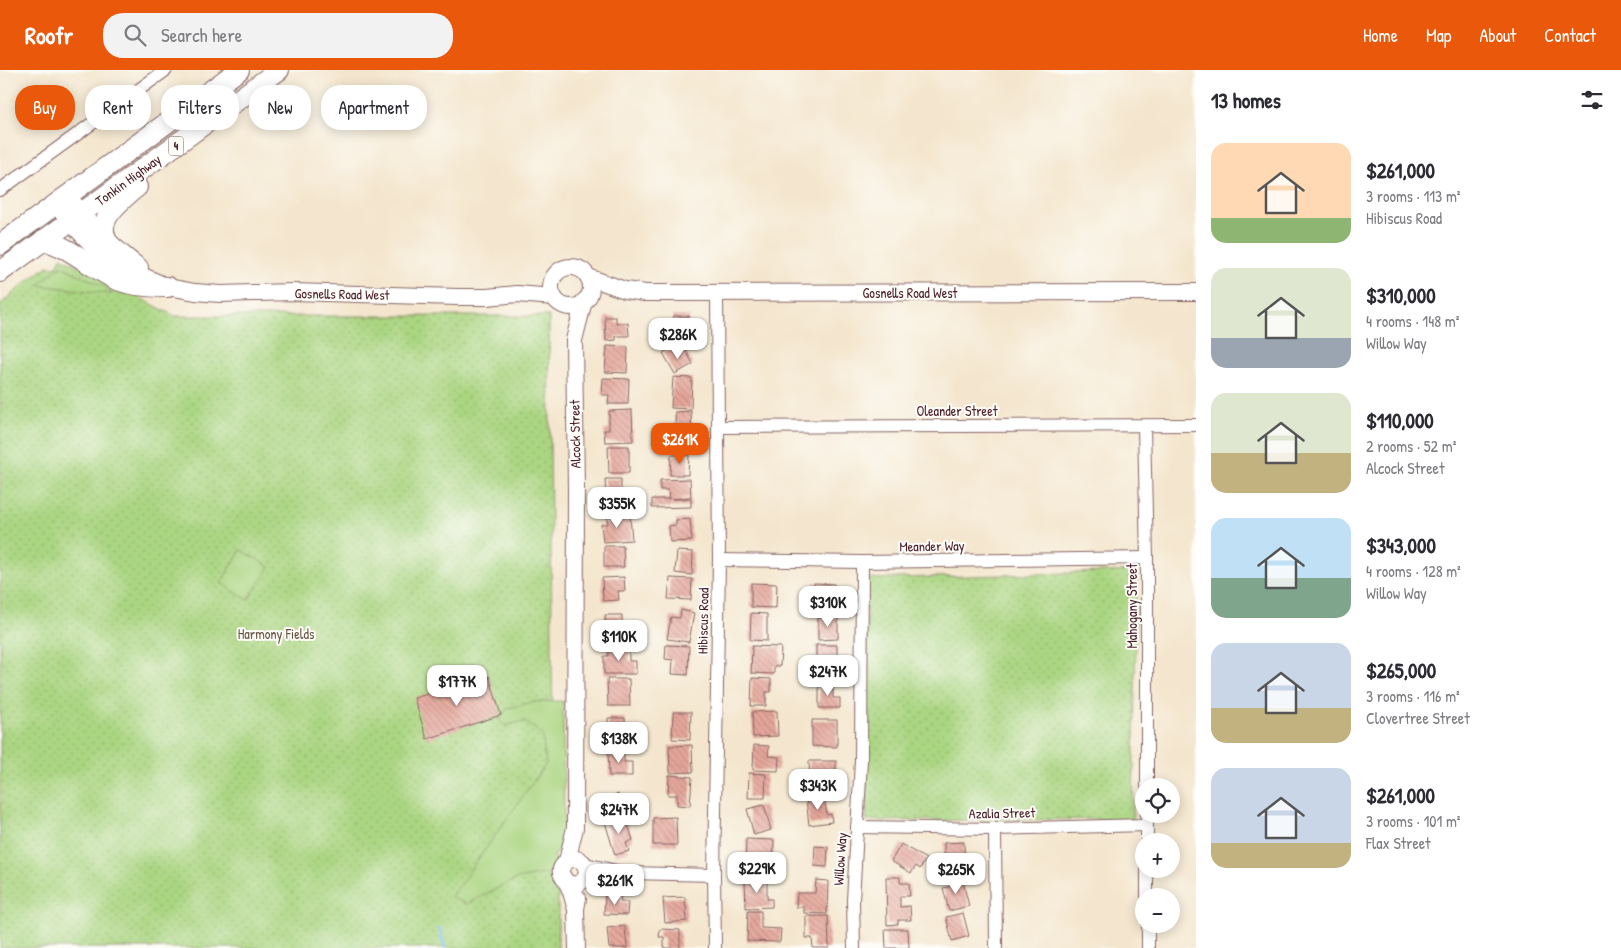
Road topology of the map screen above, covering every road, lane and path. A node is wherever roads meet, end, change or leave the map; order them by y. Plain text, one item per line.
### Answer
1 (166, 70) edge
2 (239, 70) edge
3 (275, 74) edge
4 (0, 190) edge
5 (62, 200) junction
6 (76, 218) junction
7 (106, 239) junction
8 (43, 240) junction
9 (0, 245) edge
10 (0, 272) edge
11 (554, 276) junction
12 (588, 277) junction
13 (168, 287) junction
14 (625, 290) junction
15 (1196, 292) edge
16 (517, 294) junction
17 (717, 294) junction
18 (556, 300) junction
19 (586, 300) junction
20 (574, 340) junction
21 (1144, 426) junction
22 (1196, 426) edge
23 (718, 427) junction
24 (1147, 558) junction
25 (718, 560) junction
26 (862, 562) junction
27 (1147, 778) edge
28 (1135, 820) edge
29 (858, 827) junction
30 (995, 829) junction
31 (578, 872) junction
32 (714, 875) junction
33 (1148, 933) edge
34 (577, 948) edge
35 (715, 948) edge
36 (854, 948) edge
37 (996, 948) edge
38 (1148, 948) edge

1 - 4 street
2 - 5 highway, Tonkin Highway / 4
3 - 6 highway, Tonkin Highway / 4
3 - 7 highway
5 - 6 main road, Gosnells Road West
5 - 9 highway, Tonkin Highway / 4
6 - 7 main road, Gosnells Road West
6 - 8 highway, Tonkin Highway / 4
6 - 13 main road, Gosnells Road West
7 - 13 main road, Gosnells Road West
8 - 10 highway, Tonkin Highway / 4
8 - 13 highway
11 - 12 main road, Gosnells Road West
11 - 16 main road, Gosnells Road West
11 - 18 main road
12 - 14 main road, Gosnells Road West
12 - 19 main road
13 - 16 main road, Gosnells Road West
14 - 17 main road, Gosnells Road West
14 - 19 main road, Gosnells Road West
15 - 17 main road, Gosnells Road West
16 - 18 main road, Gosnells Road West
17 - 23 street, Hibiscus Road
18 - 19 main road, Gosnells Road West
18 - 20 main road, Alcock Street
19 - 20 main road, Alcock Street
20 - 31 main road, Alcock Street
21 - 22 street, Oleander Street
21 - 23 street, Oleander Street
21 - 24 street, Mahogany Street
23 - 25 street, Hibiscus Road
24 - 26 street, Meander Way
24 - 27 street, Mahogany Street
25 - 26 street, Meander Way
25 - 32 street, Hibiscus Road
26 - 29 street, Willow Way
28 - 30 street, Azalia Street
29 - 30 street, Azalia Street
29 - 36 street, Willow Way
30 - 37 street
31 - 32 street
31 - 34 main road
32 - 35 street, Hibiscus Road
33 - 38 street

